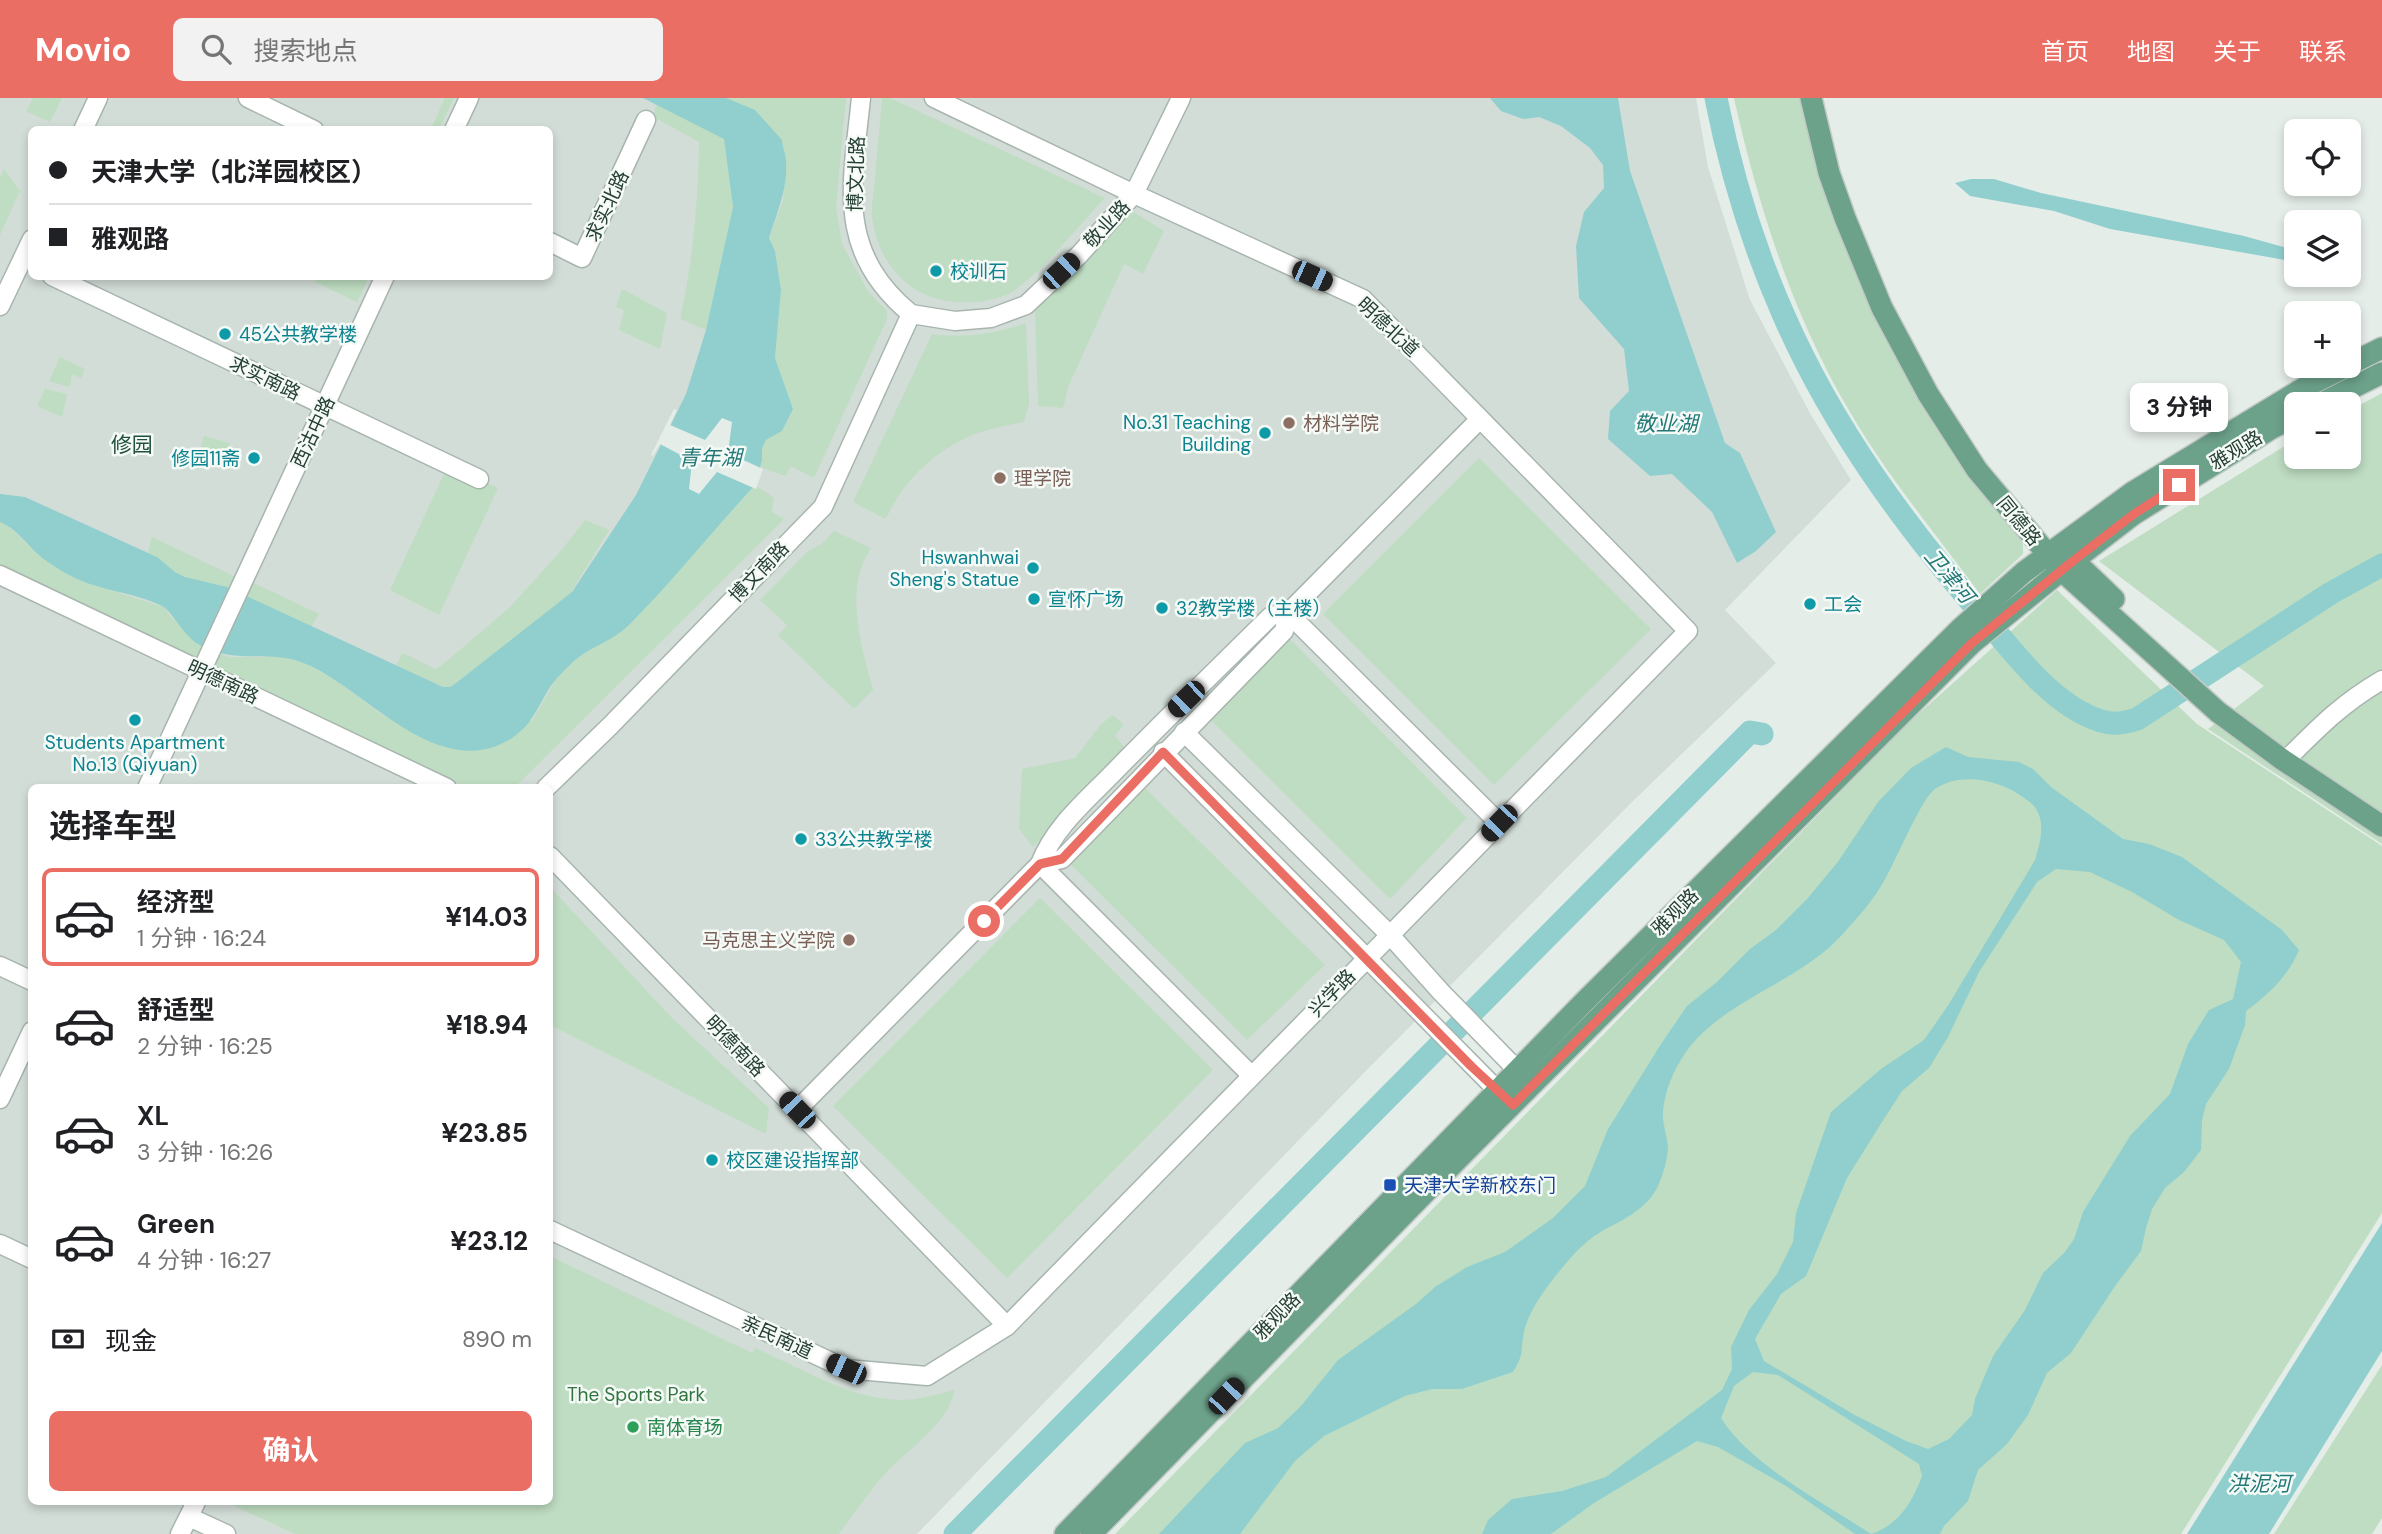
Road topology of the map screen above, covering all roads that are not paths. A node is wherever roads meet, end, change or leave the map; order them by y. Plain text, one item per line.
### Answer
1 (98, 98) edge
2 (248, 98) edge
3 (468, 98) edge
4 (861, 98) edge
5 (934, 98) edge
6 (1181, 98) edge
7 (1811, 98) edge
8 (1822, 98) edge
9 (646, 120) dead end
10 (85, 126) edge
11 (306, 126) edge
12 (456, 126) edge
13 (1134, 194) junction
14 (553, 244) edge
15 (26, 264) edge
16 (60, 280) edge
17 (383, 280) edge
18 (0, 306) edge
19 (911, 314) junction
20 (2382, 348) edge
21 (2361, 358) edge
22 (2382, 373) edge
23 (2323, 378) edge
24 (2344, 392) edge
25 (325, 407) junction
26 (1480, 419) junction
27 (2284, 422) edge
28 (479, 479) dead end
29 (2060, 558) junction
30 (0, 576) edge
31 (1288, 613) junction
32 (1688, 631) joint
33 (1967, 635) junction
34 (202, 671) junction
35 (2382, 680) edge
36 (1184, 732) junction
37 (1163, 752) junction
38 (2288, 757) junction
39 (149, 784) edge
40 (439, 784) edge
41 (550, 784) edge
42 (2382, 813) edge
43 (1499, 823) junction
44 (2382, 826) edge
45 (553, 859) edge
46 (1040, 864) junction
47 (1390, 935) junction
48 (1366, 958) junction
49 (0, 966) edge
50 (28, 979) edge
51 (28, 1040) edge
52 (1252, 1076) junction
53 (1525, 1078) junction
54 (1505, 1098) junction
55 (0, 1099) edge
56 (797, 1110) junction
57 (553, 1231) edge
58 (0, 1244) edge
59 (28, 1257) edge
60 (1007, 1326) junction
61 (193, 1509) edge
62 (180, 1534) edge
63 (226, 1534) edge
64 (1065, 1534) edge
65 (1091, 1534) edge

1 - 10 street
2 - 11 street
3 - 12 street
4 - 19 street, 博文北路
5 - 13 street, 明德北道
6 - 13 street, 敬业路
7 - 29 main road, 同德路
8 - 29 main road, 同德路
9 - 14 street, 求实北路
13 - 19 street, 敬业路
13 - 26 street, 明德北道
15 - 18 street
16 - 25 street, 求实南路
17 - 25 street, 西沽中路
19 - 41 street, 博文南路
20 - 21 main road, 雅观路
22 - 24 main road
23 - 29 main road, 雅观路
25 - 28 street, 求实南路
25 - 34 street, 西沽中路
26 - 31 street
26 - 32 street, 明德北道
27 - 29 main road, 雅观路
29 - 33 main road, 雅观路
29 - 33 main road, 雅观路
29 - 38 main road, 同德路
30 - 34 street, 明德南路
31 - 36 street
31 - 43 street
31 - 46 street
32 - 43 street, 兴学路
33 - 53 main road, 雅观路
34 - 39 street, 西沽中路
34 - 40 street, 明德南路
35 - 38 street
36 - 37 street
36 - 47 street
37 - 46 street
37 - 48 street
38 - 42 main road, 同德路
38 - 44 main road, 同德路
43 - 47 street, 兴学路
45 - 56 street, 明德南路
46 - 52 street
46 - 56 street
47 - 48 street, 兴学路
47 - 53 street
48 - 52 street, 兴学路
48 - 54 street
49 - 50 street
51 - 55 street
52 - 60 street, 兴学路
53 - 54 main road, 雅观路
54 - 64 main road, 雅观路
54 - 65 main road, 雅观路
56 - 60 street, 明德南路
57 - 60 street, 亲民南道
58 - 59 street
61 - 62 street
61 - 63 street

